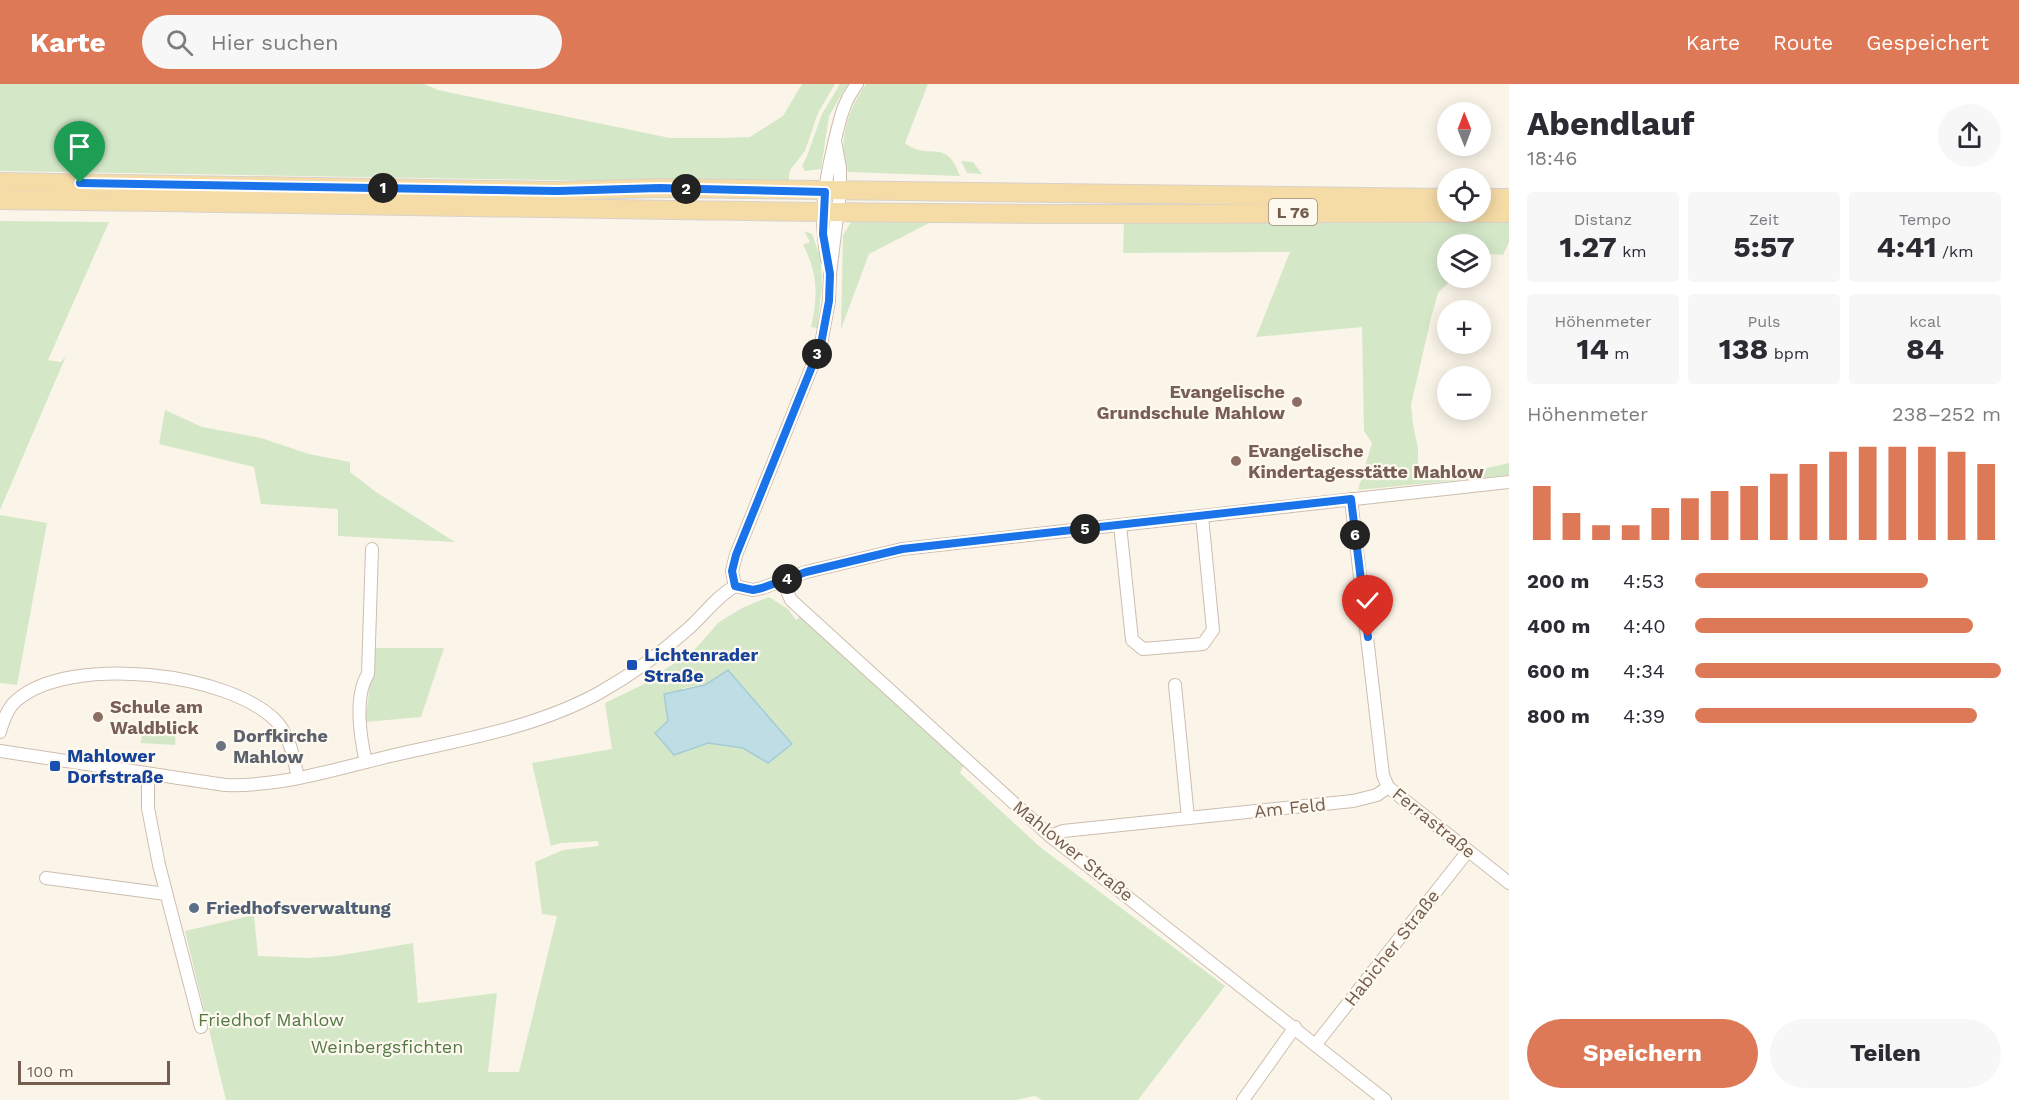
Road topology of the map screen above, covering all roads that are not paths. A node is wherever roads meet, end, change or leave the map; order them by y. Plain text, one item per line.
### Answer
1 (857, 84) edge
2 (0, 182) edge
3 (832, 192) junction
4 (1437, 198) edge
5 (1491, 198) edge
6 (1509, 198) edge
7 (0, 200) edge
8 (831, 211) junction
9 (1509, 213) edge
10 (1509, 482) edge
11 (1351, 499) junction
12 (1202, 516) junction
13 (1120, 525) junction
14 (372, 549) dead end
15 (782, 580) junction
16 (735, 586) junction
17 (1175, 685) dead end
18 (0, 732) edge
19 (0, 751) edge
20 (366, 762) junction
21 (148, 774) junction
22 (298, 778) junction
23 (1388, 787) junction
24 (1188, 818) junction
25 (1050, 836) junction
26 (1468, 851) junction
27 (46, 878) dead end
28 (1509, 883) edge
29 (166, 894) junction
30 (201, 1027) dead end
31 (1294, 1027) junction
32 (1316, 1044) junction
33 (1244, 1100) edge
34 (1385, 1100) edge

1 - 3 street
2 - 3 main road, L 76
3 - 4 main road, L 76
3 - 8 street
5 - 6 main road
7 - 8 main road, L 76
8 - 9 main road, L 76
8 - 16 street
10 - 11 street
11 - 12 street
11 - 23 street, Ferrastraße
12 - 13 street
12 - 13 street
13 - 15 street
14 - 20 street
15 - 16 street
15 - 25 street, Mahlower Straße
16 - 20 street
17 - 24 street
18 - 22 street
19 - 21 street
20 - 22 street
21 - 22 street
21 - 29 street
23 - 24 street, Am Feld
23 - 26 street, Ferrastraße
24 - 25 street, Am Feld
25 - 31 street, Mahlower Straße
26 - 28 street, Ferrastraße
26 - 32 street, Habicher Straße
27 - 29 street
29 - 30 street
31 - 32 street, Mahlower Straße
31 - 33 street
32 - 34 street, Mahlower Straße

